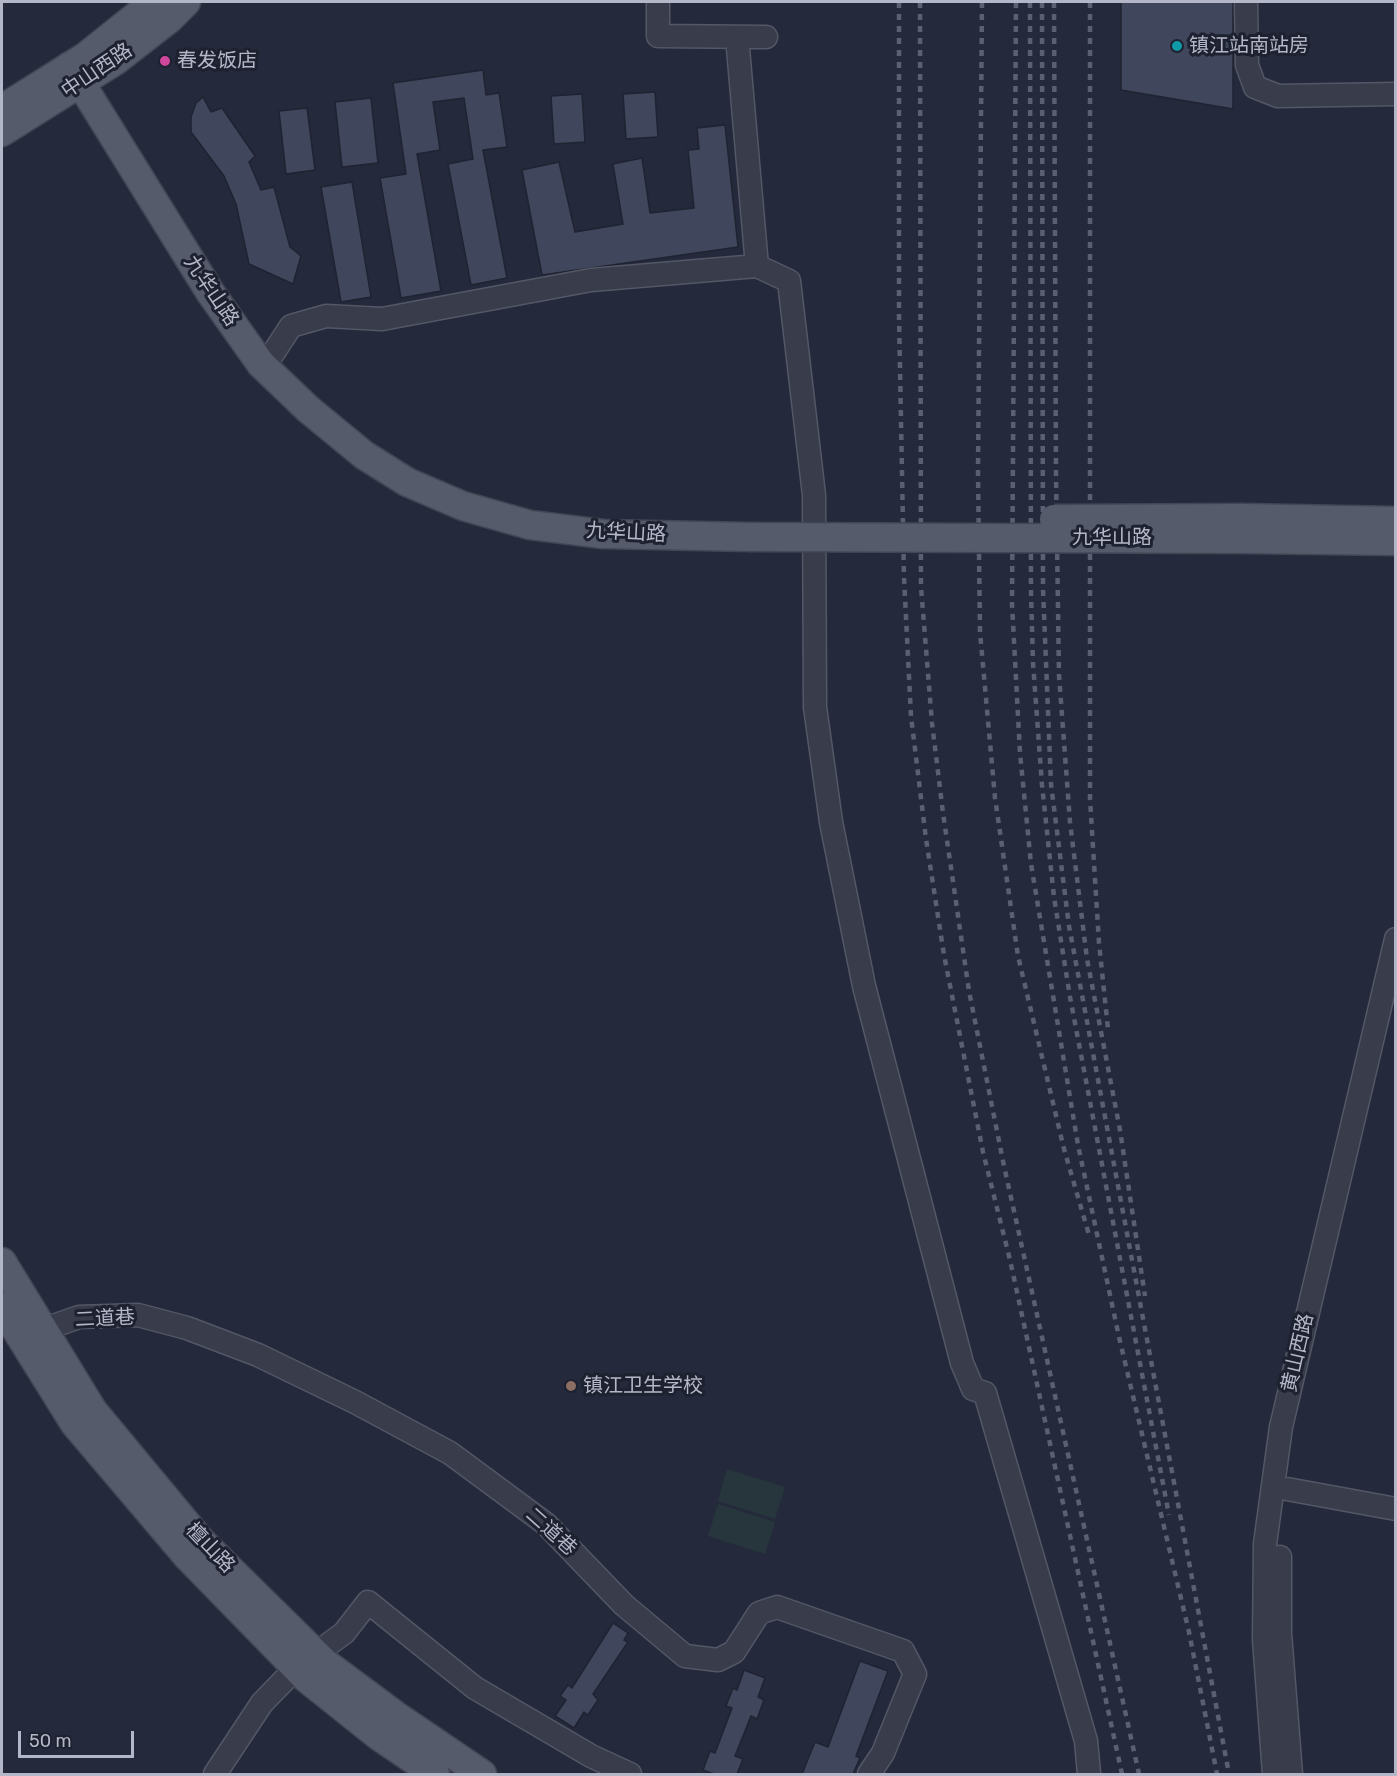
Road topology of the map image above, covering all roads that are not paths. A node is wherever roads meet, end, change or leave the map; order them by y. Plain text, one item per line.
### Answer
1 (154, 2) edge
2 (186, 2) edge
3 (658, 2) edge
4 (1246, 2) edge
5 (737, 37) junction
6 (766, 37) dead end
7 (83, 70) junction
8 (1395, 94) edge
9 (2, 110) edge
10 (2, 132) edge
11 (757, 266) junction
12 (272, 355) junction
13 (1395, 521) edge
14 (749, 528) junction
15 (1244, 529) junction
16 (1395, 541) edge
17 (1395, 939) edge
18 (1393, 984) edge
19 (2, 1262) edge
20 (2, 1307) edge
21 (42, 1330) junction
22 (1287, 1489) junction
23 (1395, 1509) edge
24 (305, 1660) junction
25 (215, 1774) edge
26 (435, 1774) edge
27 (482, 1774) edge
28 (630, 1774) edge
29 (868, 1774) edge
30 (1089, 1774) edge
31 (1274, 1774) edge
32 (1291, 1774) edge

1 - 7 main road, 中山西路
2 - 7 main road, 中山西路
3 - 5 street
4 - 8 street
5 - 6 street
5 - 11 street
7 - 9 main road, 中山西路
7 - 10 main road, 中山西路
7 - 12 main road, 九华山路
7 - 14 main road, 九华山路
11 - 12 street
11 - 30 street
12 - 14 main road, 九华山路
13 - 15 main road, 九华山路
14 - 15 main road, 九华山路, bridge
15 - 16 main road, 九华山路
17 - 18 street, 黄山西路
18 - 22 street, 黄山西路
18 - 31 street, 黄山西路
19 - 21 main road, 檀山路
20 - 24 main road, 檀山路
21 - 24 main road, 檀山路
21 - 29 street, 二道巷
22 - 23 street
22 - 32 street, 黄山西路
24 - 25 street
24 - 26 main road, 檀山路
24 - 27 main road, 檀山路
24 - 28 street

